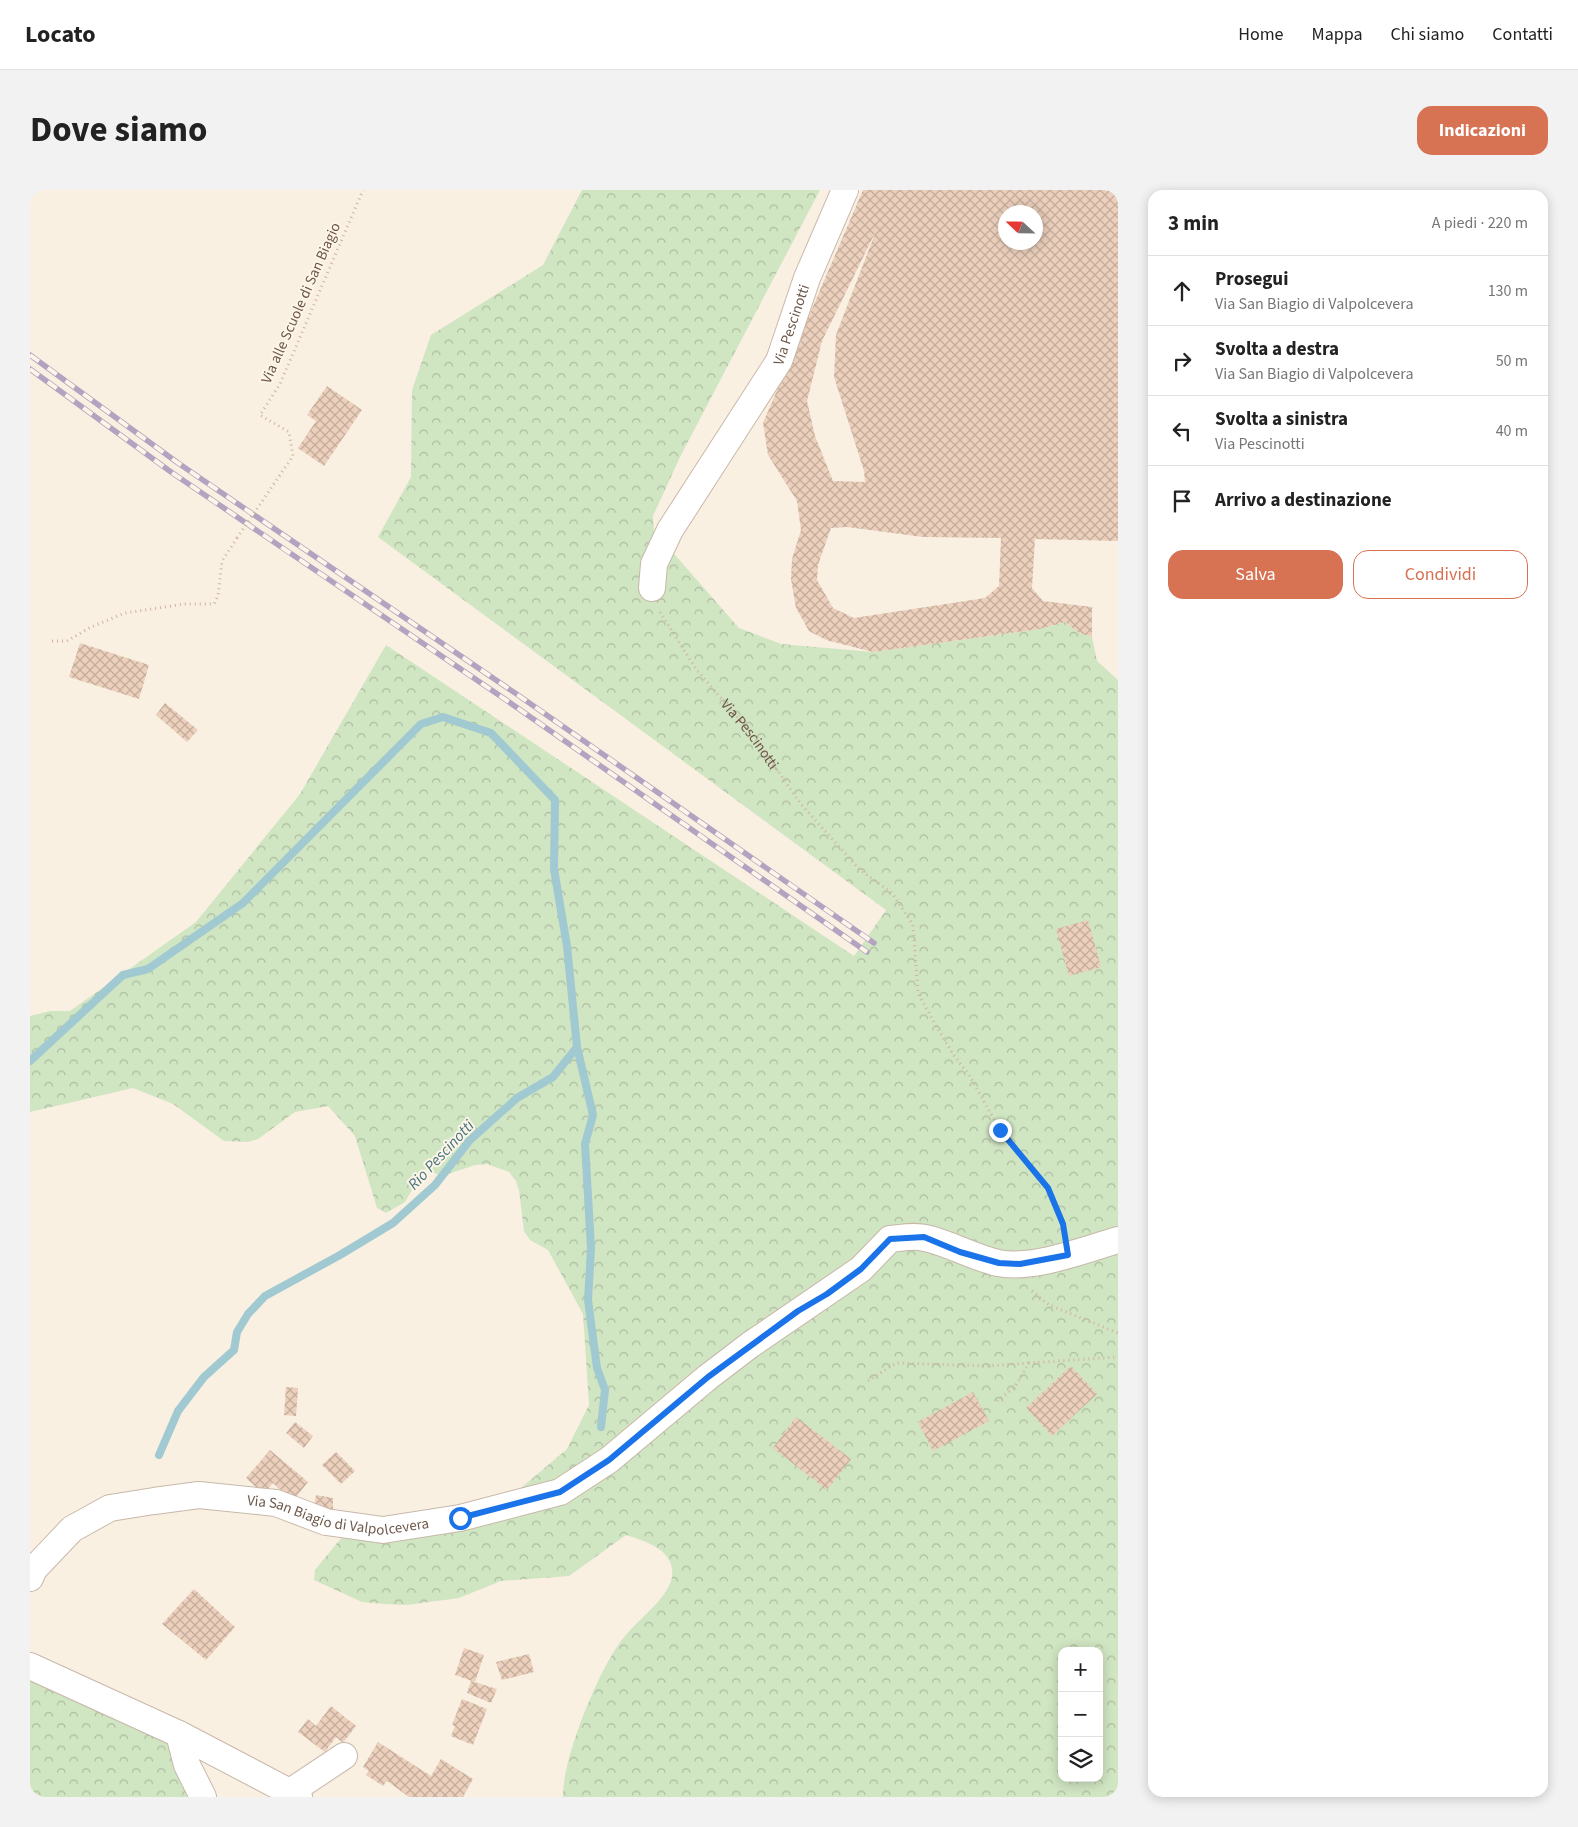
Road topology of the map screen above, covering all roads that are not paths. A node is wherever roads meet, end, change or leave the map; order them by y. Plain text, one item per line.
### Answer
1 (845, 190) edge
2 (652, 588) road end
3 (1118, 1240) edge
4 (30, 1578) edge
5 (30, 1666) edge
6 (178, 1734) junction
7 (344, 1756) dead end
8 (294, 1794) edge
9 (203, 1797) edge

1 - 2 street, Via Pescinotti
3 - 4 street, Via San Biagio di Valpolcevera
5 - 6 street
6 - 8 street
6 - 9 street
7 - 8 street

